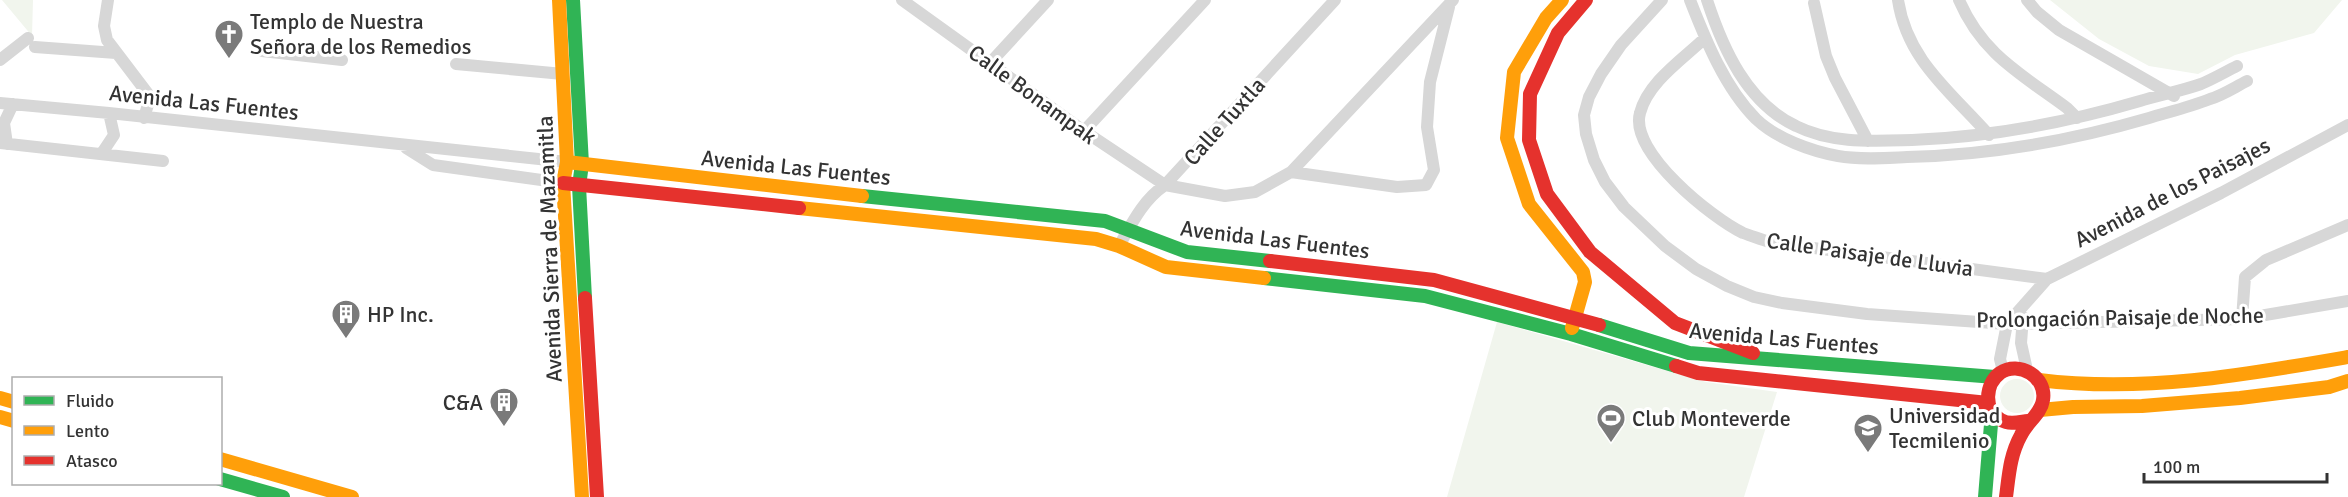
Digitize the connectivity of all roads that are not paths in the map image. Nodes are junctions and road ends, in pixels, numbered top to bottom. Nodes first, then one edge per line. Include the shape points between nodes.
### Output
1 (108, 0) edge
2 (558, 0) edge
3 (573, 0) edge
4 (902, 0) edge
5 (1048, 0) edge
6 (1205, 0) edge
7 (1335, 0) edge
8 (1562, 0) edge
9 (1586, 0) edge
10 (1662, 0) edge
11 (1690, 0) edge
12 (1707, 0) edge
13 (1898, 0) edge
14 (1959, 0) edge
15 (2027, 0) edge
16 (1452, 2) edge
17 (1814, 3) dead end
18 (1705, 38) junction
19 (262, 51) dead end
20 (116, 53) junction
21 (0, 60) edge
22 (342, 60) dead end
23 (990, 63) junction
24 (456, 64) dead end
25 (2237, 66) dead end
26 (1729, 69) junction
27 (563, 74) junction
28 (2247, 81) dead end
29 (2170, 92) junction
30 (6, 104) edge
31 (2186, 107) junction
32 (109, 113) junction
33 (144, 118) junction
34 (2078, 118) junction
35 (2348, 125) edge
36 (1084, 131) junction
37 (1989, 135) junction
38 (1868, 141) junction
39 (4, 143) edge
40 (403, 146) junction
41 (102, 153) junction
42 (163, 161) dead end
43 (567, 162) junction
44 (582, 164) junction
45 (1291, 172) junction
46 (563, 183) junction
47 (1166, 185) junction
48 (579, 186) junction
49 (2348, 225) edge
50 (1129, 229) junction
51 (1119, 246) junction
52 (2047, 279) junction
53 (2348, 301) edge
54 (2024, 307) junction
55 (1575, 318) junction
56 (2242, 319) junction
57 (2007, 324) junction
58 (2022, 324) junction
59 (1571, 334) junction
60 (2348, 357) edge
61 (1773, 361) junction
62 (2027, 370) junction
63 (1999, 374) junction
64 (2039, 380) junction
65 (2348, 381) edge
66 (1990, 408) junction
67 (2040, 410) junction
68 (2028, 421) junction
69 (222, 460) edge
70 (222, 480) edge
71 (283, 497) edge
72 (352, 497) edge
73 (582, 497) edge
74 (597, 497) edge
75 (1985, 497) edge
76 (2006, 497) edge

1 - 20 street via 105,33
2 - 27 street, Avenida Sierra de Mazamitla
3 - 44 street, Avenida Sierra de Mazamitla
4 - 23 street, Calle Bonampak
5 - 23 street
6 - 36 street
7 - 47 street, Calle Tuxtla
8 - 55 street via 1546,18 1514,72 1507,138 1529,204 1583,272 1585,282
9 - 61 street via 1558,33 1530,94 1529,140 1547,194 1590,252 1675,323
10 - 57 street, Prolongación Paisaje de Noche via 1621,45 1601,74 1584,115 1594,160 1605,182 1624,207 1665,246 1696,269 1754,297 1867,314
11 - 18 street
12 - 26 street
13 - 37 street via 1900,16 1925,67
14 - 34 street via 1966,17 1992,52
15 - 29 street via 2059,30
16 - 45 street
16 - 45 street via 1430,82 1427,127 1434,170 1426,185 1397,187
17 - 38 street via 1826,56
18 - 26 street
18 - 52 street, Calle Paisaje de Lluvia via 1656,84 1639,115 1641,133 1654,157 1671,178 1716,216 1769,242
19 - 22 street
20 - 21 street via 31,42
20 - 33 street via 148,93
23 - 36 street, Calle Bonampak
24 - 27 street
25 - 29 street via 2202,84
26 - 31 street via 1757,119 1814,151 1841,157 1921,157 1995,151 2097,132
26 - 38 street via 1794,126 1835,139
27 - 43 street, Avenida Sierra de Mazamitla
28 - 31 street
29 - 31 street
29 - 34 street
30 - 32 street, Avenida Las Fuentes
30 - 39 street
32 - 33 street, Avenida Las Fuentes
32 - 41 street via 114,135
33 - 40 street, Avenida Las Fuentes
34 - 37 street
35 - 52 street, Avenida de los Paisajes
36 - 47 street, Calle Bonampak
37 - 38 street
39 - 41 street
40 - 43 street, Avenida Las Fuentes
40 - 46 street, Avenida Las Fuentes via 433,165
41 - 42 street
43 - 44 street, Avenida Las Fuentes
43 - 46 street, Avenida Sierra de Mazamitla
44 - 48 street, Avenida Sierra de Mazamitla
44 - 50 street, Avenida Las Fuentes via 1105,221
45 - 47 street via 1255,192 1240,195
46 - 48 street, Avenida Las Fuentes
46 - 73 street, Avenida Sierra de Mazamitla
47 - 50 street, Calle Tuxtla via 1143,205
48 - 51 street, Avenida Las Fuentes via 1096,239
48 - 74 street, Avenida Sierra de Mazamitla
49 - 56 street via 2266,260 2245,277
50 - 51 street, Calle Tuxtla
50 - 55 street, Avenida Las Fuentes via 1163,246 1186,252 1434,280
51 - 59 street, Avenida Las Fuentes via 1166,267 1425,296
52 - 54 street, Avenida de los Paisajes
53 - 56 street, Prolongación Paisaje de Noche
54 - 57 street, Avenida de los Paisajes
54 - 58 street
55 - 59 street
55 - 61 street, Avenida Las Fuentes via 1689,353
56 - 58 street, Prolongación Paisaje de Noche
57 - 58 street, Prolongación Paisaje de Noche
57 - 63 street
58 - 62 street via 2021,343
59 - 66 street, Avenida Las Fuentes via 1698,373
60 - 64 street via 2232,377 2139,384 2068,385
61 - 63 street, Avenida Las Fuentes
62 - 63 street via 2011,368
62 - 64 street
63 - 66 street via 1988,388
64 - 67 street via 2044,400
65 - 67 street via 2330,387 2240,398
66 - 68 street via 2005,422
66 - 75 street
67 - 68 street
68 - 76 street via 2011,457
69 - 72 street
70 - 71 street

